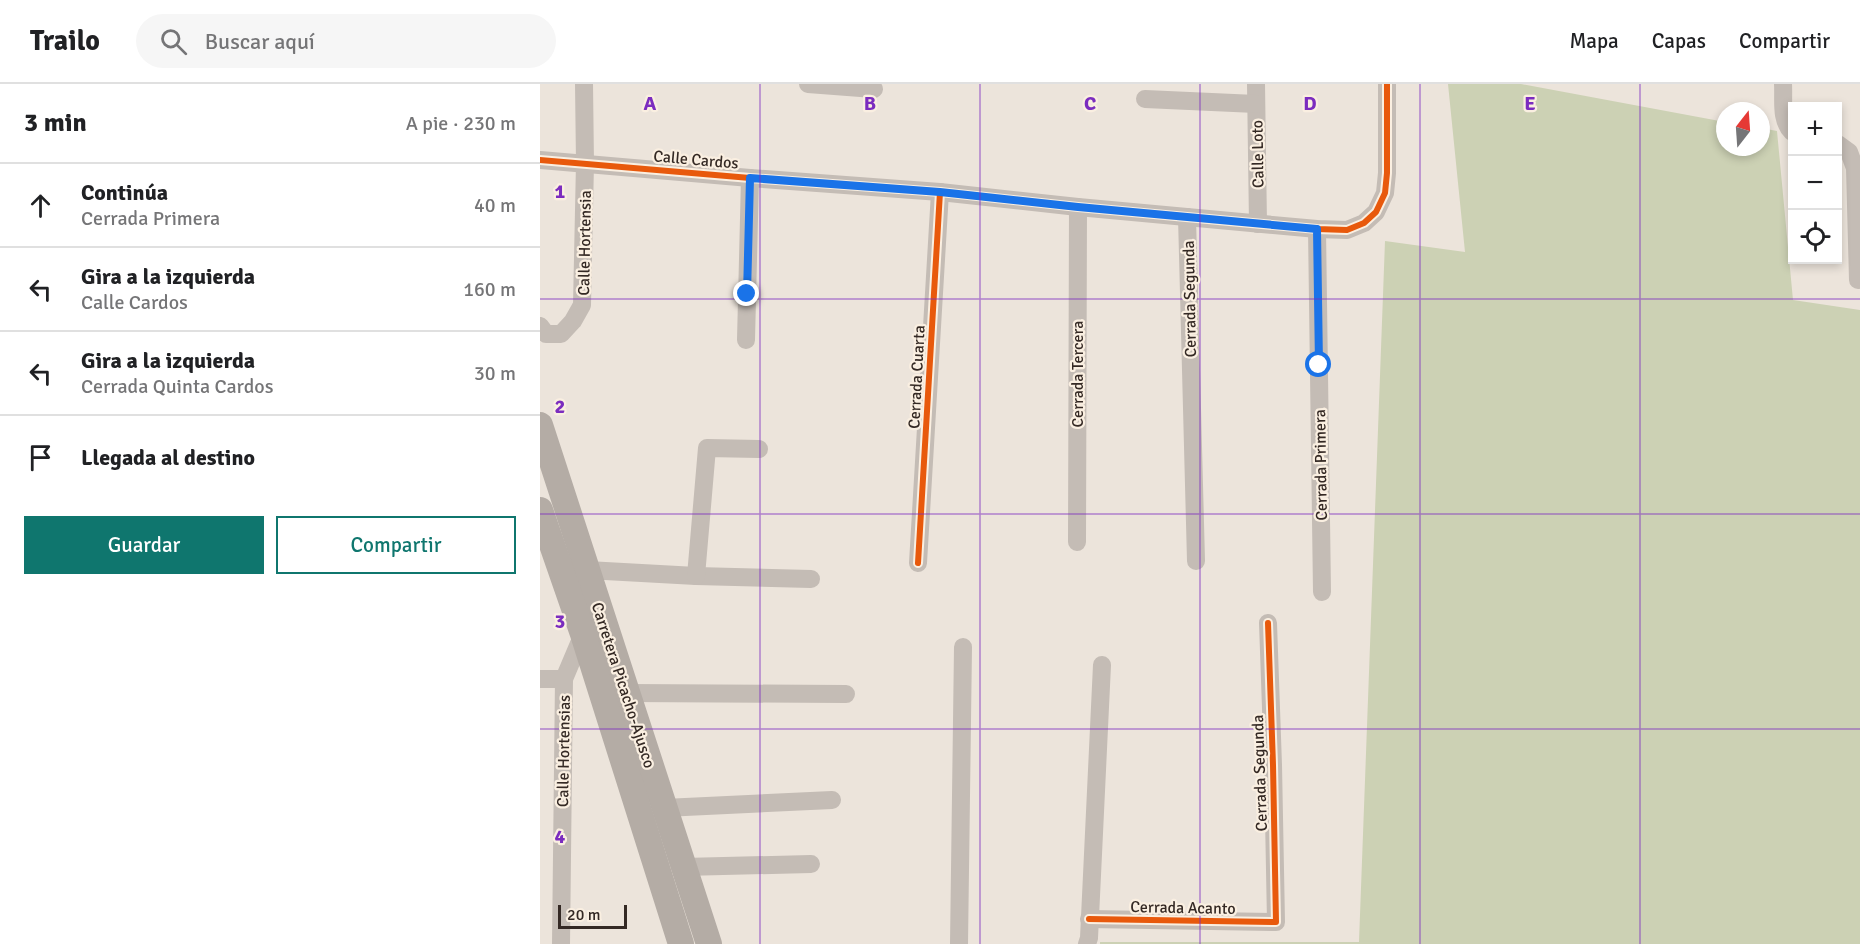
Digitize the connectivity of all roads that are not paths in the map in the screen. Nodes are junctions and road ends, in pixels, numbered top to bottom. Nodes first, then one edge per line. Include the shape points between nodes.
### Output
1 (584, 84) edge
2 (808, 84) edge
3 (1256, 84) edge
4 (1387, 84) edge
5 (1784, 84) edge
6 (874, 89) dead end
7 (1145, 99) dead end
8 (1256, 104) junction
9 (1788, 128) edge
10 (1842, 147) edge
11 (540, 160) edge
12 (585, 163) junction
13 (750, 178) junction
14 (940, 192) junction
15 (1078, 207) junction
16 (1858, 213) edge
17 (1187, 217) junction
18 (1258, 224) junction
19 (1317, 229) junction
20 (1858, 280) dead end
21 (540, 326) edge
22 (746, 340) dead end
23 (540, 425) edge
24 (759, 449) dead end
25 (540, 510) edge
26 (1077, 542) dead end
27 (1196, 561) dead end
28 (918, 563) dead end
29 (587, 570) junction
30 (696, 576) junction
31 (811, 579) dead end
32 (1322, 592) dead end
33 (1268, 623) dead end
34 (583, 634) junction
35 (963, 647) dead end
36 (1102, 665) dead end
37 (540, 679) edge
38 (564, 679) junction
39 (627, 693) junction
40 (846, 694) dead end
41 (832, 800) dead end
42 (664, 808) junction
43 (811, 864) dead end
44 (683, 867) junction
45 (1089, 919) junction
46 (1276, 922) joint
47 (561, 944) edge
48 (681, 944) edge
49 (709, 944) edge
50 (958, 944) edge
51 (1087, 944) edge

1 - 12 street, Calle Hortensia
2 - 6 street
3 - 8 street, Calle Loto
4 - 19 street, Calle Cardos via 1387,173 1385,193 1376,212 1365,223 1347,230
5 - 9 street
7 - 8 street
8 - 18 street, Calle Loto
10 - 16 street via 1849,152 1855,168
11 - 12 street, Calle Cardos
12 - 13 street, Calle Cardos
12 - 21 street, Calle Hortensia via 582,305 561,334 546,334
13 - 14 street, Calle Cardos
13 - 22 street
14 - 15 street, Calle Cardos
14 - 28 street, Cerrada Cuarta
15 - 17 street, Calle Cardos
15 - 26 street, Cerrada Tercera
16 - 20 street
17 - 18 street, Calle Cardos
17 - 27 street, Cerrada Segunda
18 - 19 street, Calle Cardos
19 - 32 street, Cerrada Primera
23 - 29 main road, Carretera Picacho-Ajusco
24 - 30 street via 707,448
25 - 34 main road, Carretera Picacho-Ajusco
29 - 30 street
29 - 39 main road, Carretera Picacho-Ajusco
30 - 31 street
33 - 46 street, Cerrada Segunda
34 - 38 street, Calle Hortensias
34 - 48 main road, Carretera Picacho-Ajusco
35 - 50 street
36 - 45 street
37 - 38 street
38 - 47 street, Calle Hortensias
39 - 40 street
39 - 42 main road, Carretera Picacho-Ajusco
41 - 42 street
42 - 44 main road, Carretera Picacho-Ajusco
43 - 44 street
44 - 49 main road, Carretera Picacho-Ajusco
45 - 46 street, Cerrada Acanto
45 - 51 street

